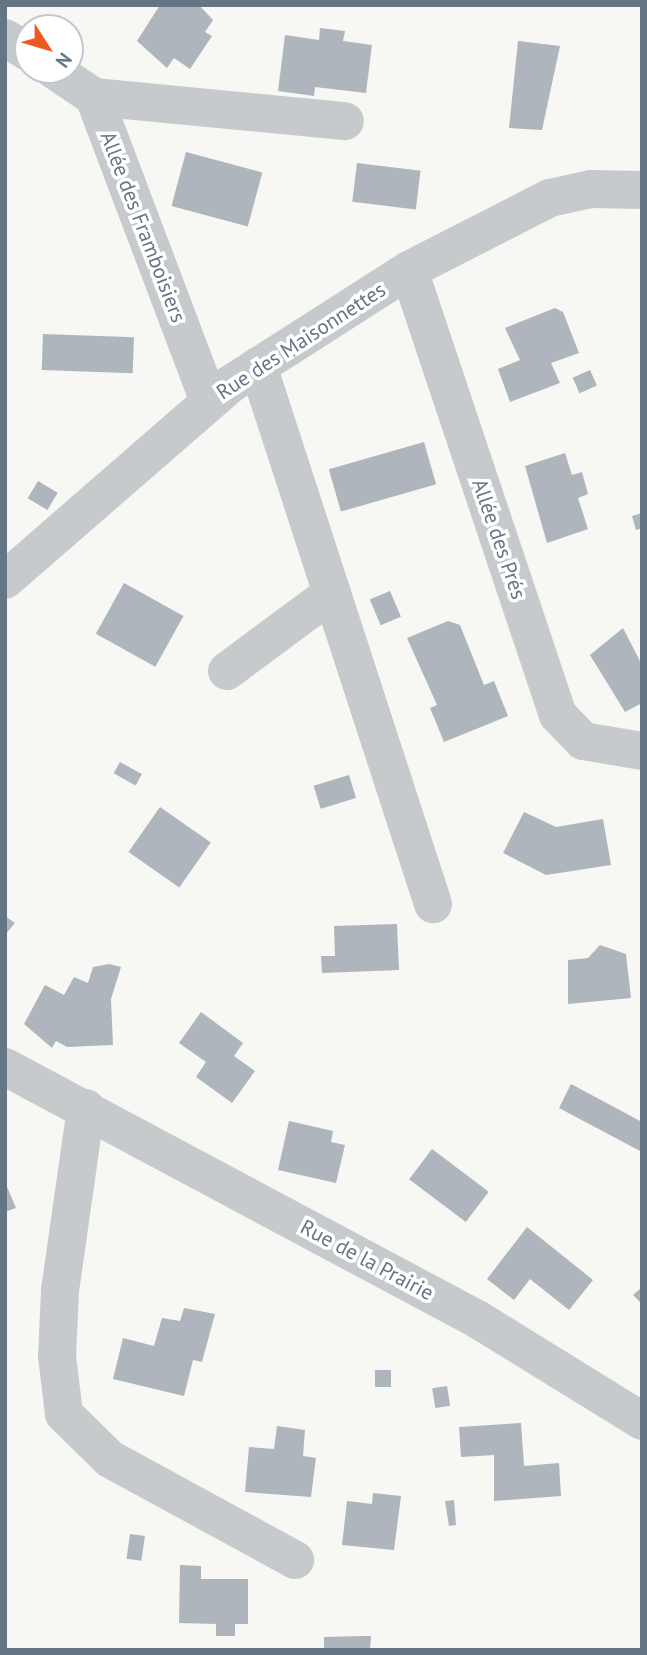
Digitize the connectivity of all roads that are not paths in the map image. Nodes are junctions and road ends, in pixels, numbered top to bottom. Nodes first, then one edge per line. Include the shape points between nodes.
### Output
1 (75, 84) edge
2 (94, 97) junction
3 (345, 121) dead end
4 (642, 190) edge
5 (410, 271) junction
6 (258, 366) junction
7 (209, 401) junction
8 (5, 580) edge
9 (332, 593) junction
10 (227, 671) dead end
11 (642, 751) edge
12 (433, 904) dead end
13 (5, 1067) edge
14 (86, 1108) junction
15 (642, 1421) edge
16 (295, 1560) dead end

1 - 2 street
2 - 3 street
2 - 7 street, Allée des Framboisiers
4 - 5 street, Rue des Maisonnettes via 591,189 550,198
5 - 6 street, Rue des Maisonnettes
5 - 11 street, Allée des Prés via 558,715 583,741
6 - 7 street, Rue des Maisonnettes
6 - 9 street
7 - 8 street, Rue des Maisonnettes
9 - 10 street
9 - 12 street
13 - 14 street, Rue de la Prairie
14 - 15 street, Rue de la Prairie via 477,1319
14 - 16 street via 60,1291 57,1356 64,1414 110,1459

